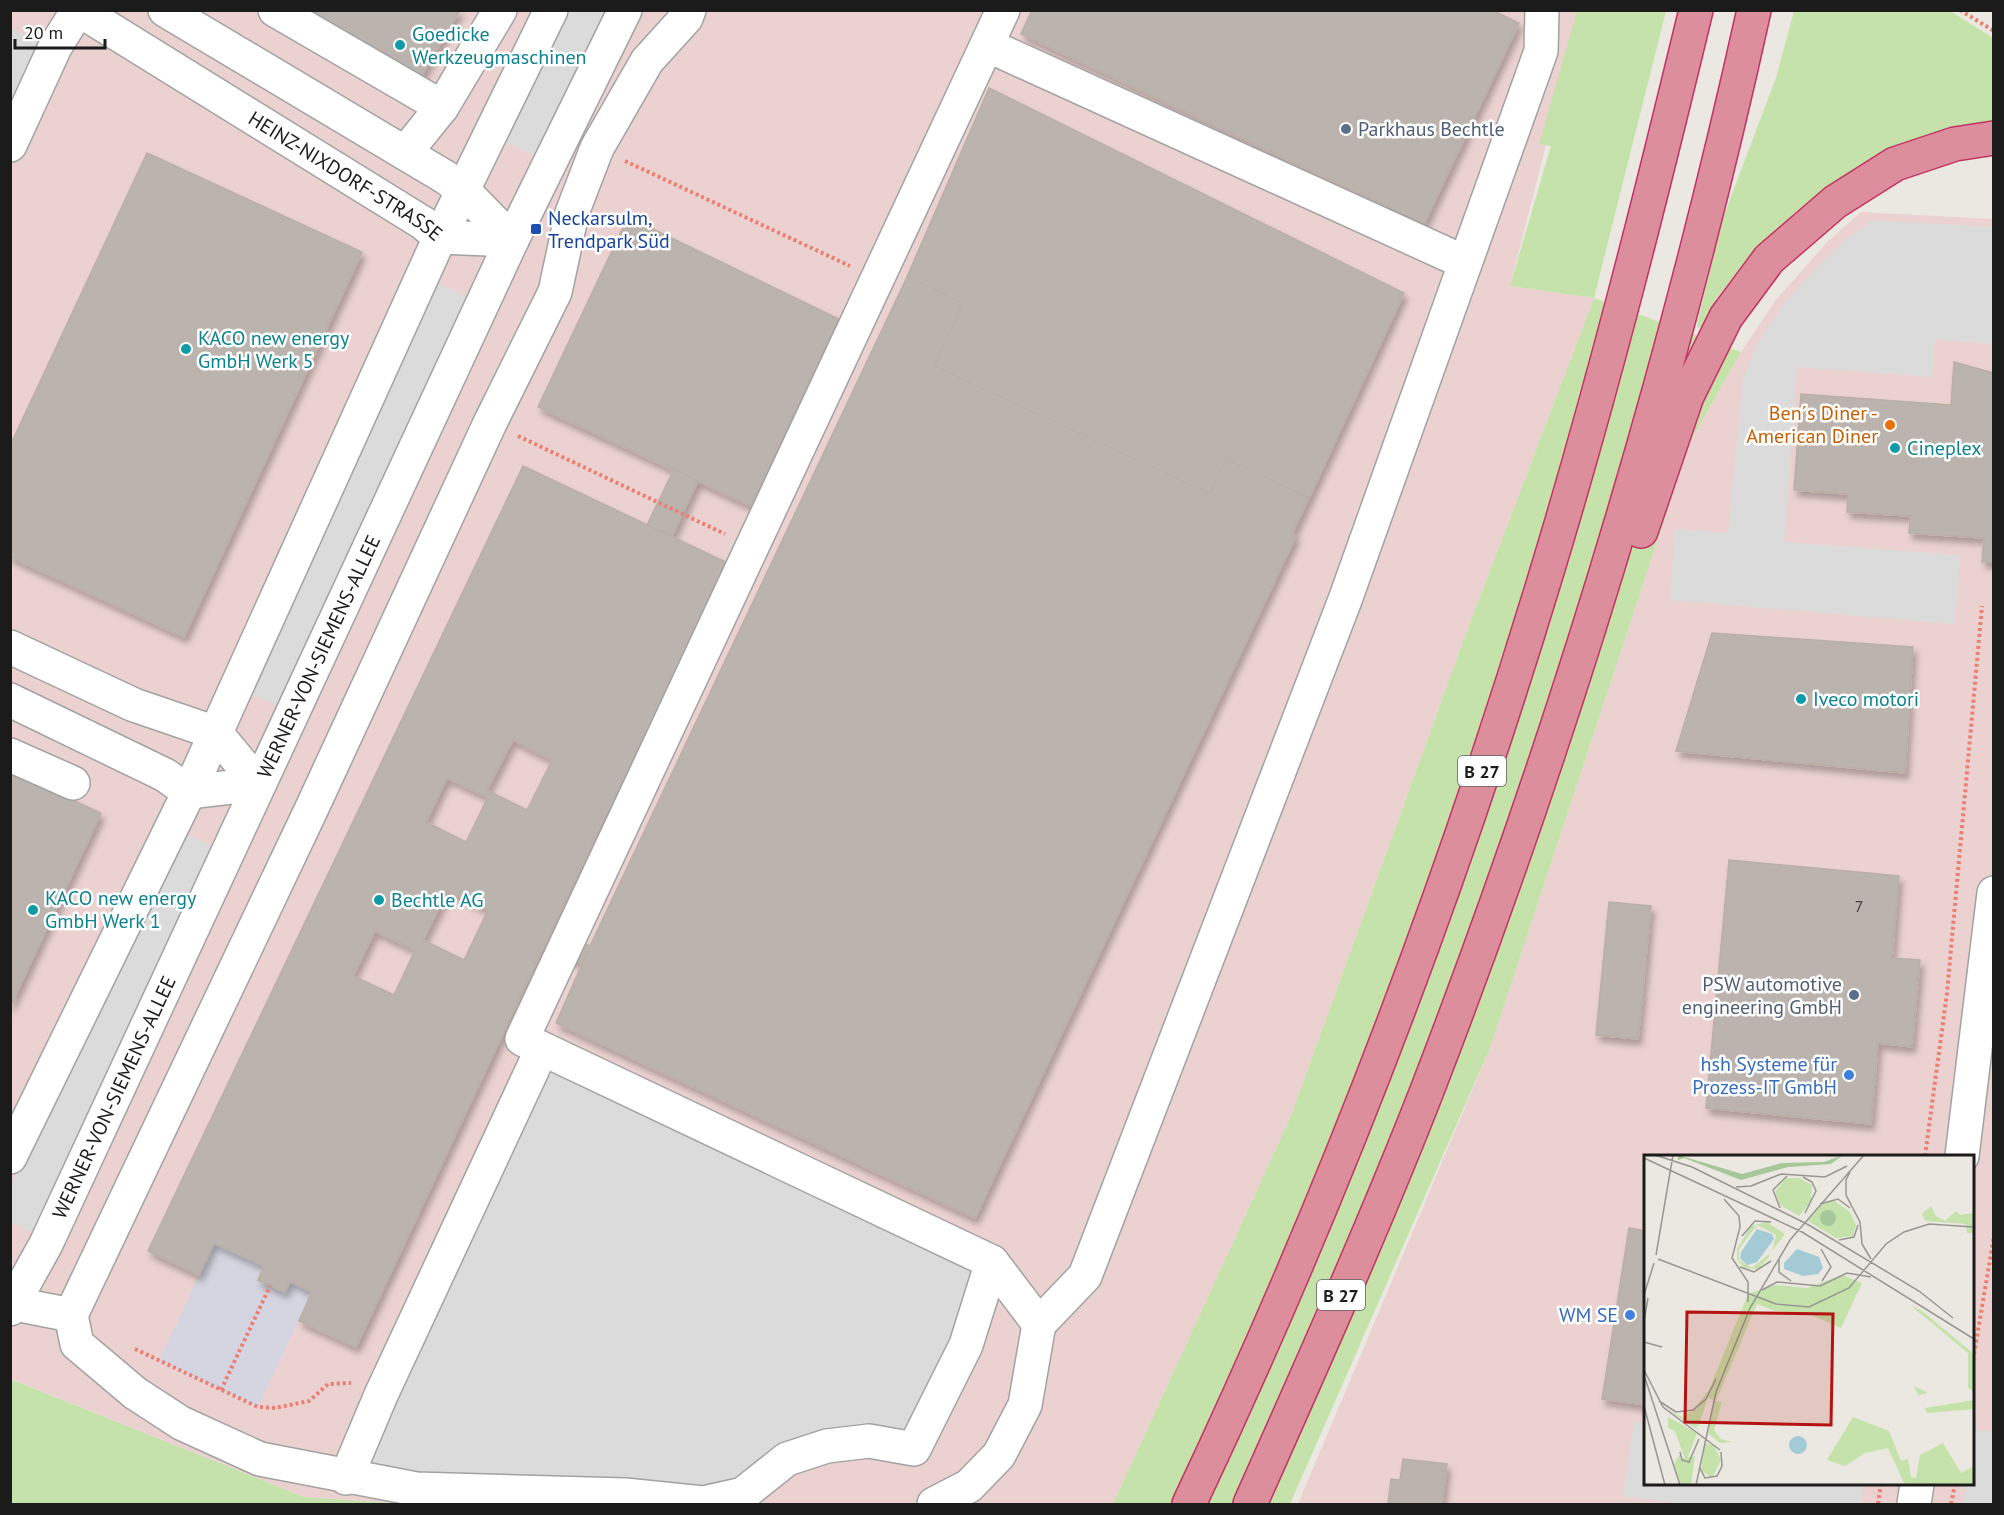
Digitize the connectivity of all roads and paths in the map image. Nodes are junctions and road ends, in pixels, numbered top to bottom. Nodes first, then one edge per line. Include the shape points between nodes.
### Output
1 (79, 10) edge
2 (151, 10) edge
3 (165, 10) edge
4 (275, 10) edge
5 (500, 10) edge
6 (550, 10) edge
7 (625, 10) edge
8 (689, 10) edge
9 (1003, 10) edge
10 (1542, 10) edge
11 (1696, 10) edge
12 (1754, 10) edge
13 (1960, 10) edge
14 (1994, 31) edge
15 (132, 44) junction
16 (987, 45) junction
17 (441, 107) junction
18 (1994, 138) edge
19 (10, 145) edge
20 (597, 148) junction
21 (405, 153) junction
22 (463, 190) junction
23 (440, 237) junction
24 (512, 240) junction
25 (1464, 262) junction
26 (877, 279) junction
27 (490, 423) junction
28 (751, 546) junction
29 (1598, 597) junction
30 (1982, 606) dead end
31 (10, 647) edge
32 (10, 700) edge
33 (216, 733) junction
34 (10, 755) edge
35 (73, 783) dead end
36 (258, 784) junction
37 (189, 792) junction
38 (1994, 892) edge
39 (1990, 956) edge
40 (542, 1048) junction
41 (1925, 1155) edge
42 (1962, 1155) edge
43 (10, 1157) edge
44 (1994, 1236) edge
45 (992, 1262) junction
46 (270, 1286) dead end
47 (11, 1304) edge
48 (71, 1315) junction
49 (1039, 1324) junction
50 (129, 1346) dead end
51 (1974, 1354) edge
52 (221, 1390) junction
53 (381, 1395) junction
54 (346, 1478) junction
55 (1881, 1485) edge
56 (1917, 1485) edge
57 (1955, 1485) edge
58 (934, 1504) edge
59 (1189, 1504) edge
60 (1250, 1504) edge
61 (1878, 1504) edge
62 (1914, 1504) edge
63 (1952, 1504) edge

1 - 15 street, HEINZ-NIXDORF-STRASSE
1 - 19 street via 55,47
2 - 15 street
3 - 21 street
4 - 17 street
5 - 17 street
6 - 22 street
7 - 24 street, WERNER-VON-SIEMENS-ALLEE
8 - 20 street via 647,61
9 - 16 street
10 - 25 street via 1541,51
11 - 59 highway, B 27 via 1638,250 1593,414 1497,728 1395,1022 1284,1291
12 - 29 highway, B 27 via 1676,321
13 - 14 path
15 - 23 street, HEINZ-NIXDORF-STRASSE
16 - 25 street
16 - 26 street
17 - 21 street
18 - 29 highway via 1955,144 1895,164 1835,202 1769,259 1726,317 1687,396 1634,551
20 - 26 path
20 - 27 street via 572,213 555,292
21 - 22 street
22 - 23 street
22 - 24 street
23 - 24 street, HEINZ-NIXDORF-STRASSE
23 - 33 street
24 - 36 street, WERNER-VON-SIEMENS-ALLEE
25 - 49 street via 1345,600 1085,1276
26 - 28 street
27 - 28 path
27 - 48 street
28 - 40 street via 522,1039
29 - 60 highway, B 27 via 1537,786 1428,1088
30 - 41 path via 1947,993
31 - 33 street via 134,705
32 - 37 street via 165,775
33 - 36 street
33 - 37 street
34 - 35 street
36 - 37 street
36 - 47 street, WERNER-VON-SIEMENS-ALLEE via 46,1244
37 - 43 street
38 - 39 street
39 - 42 street
40 - 45 street
40 - 53 street
44 - 51 path
45 - 49 street
45 - 54 street via 966,1345 914,1449 869,1441 827,1446 787,1459 743,1494 703,1503 625,1495 416,1489
46 - 52 path
47 - 48 street
48 - 54 street via 77,1344 135,1393 181,1423 260,1460
49 - 58 street via 1024,1405 999,1455 969,1486
50 - 52 path
52 - 53 path via 258,1407 275,1408 309,1401 328,1384 352,1383
53 - 54 street
55 - 61 path
56 - 62 street
57 - 63 path

